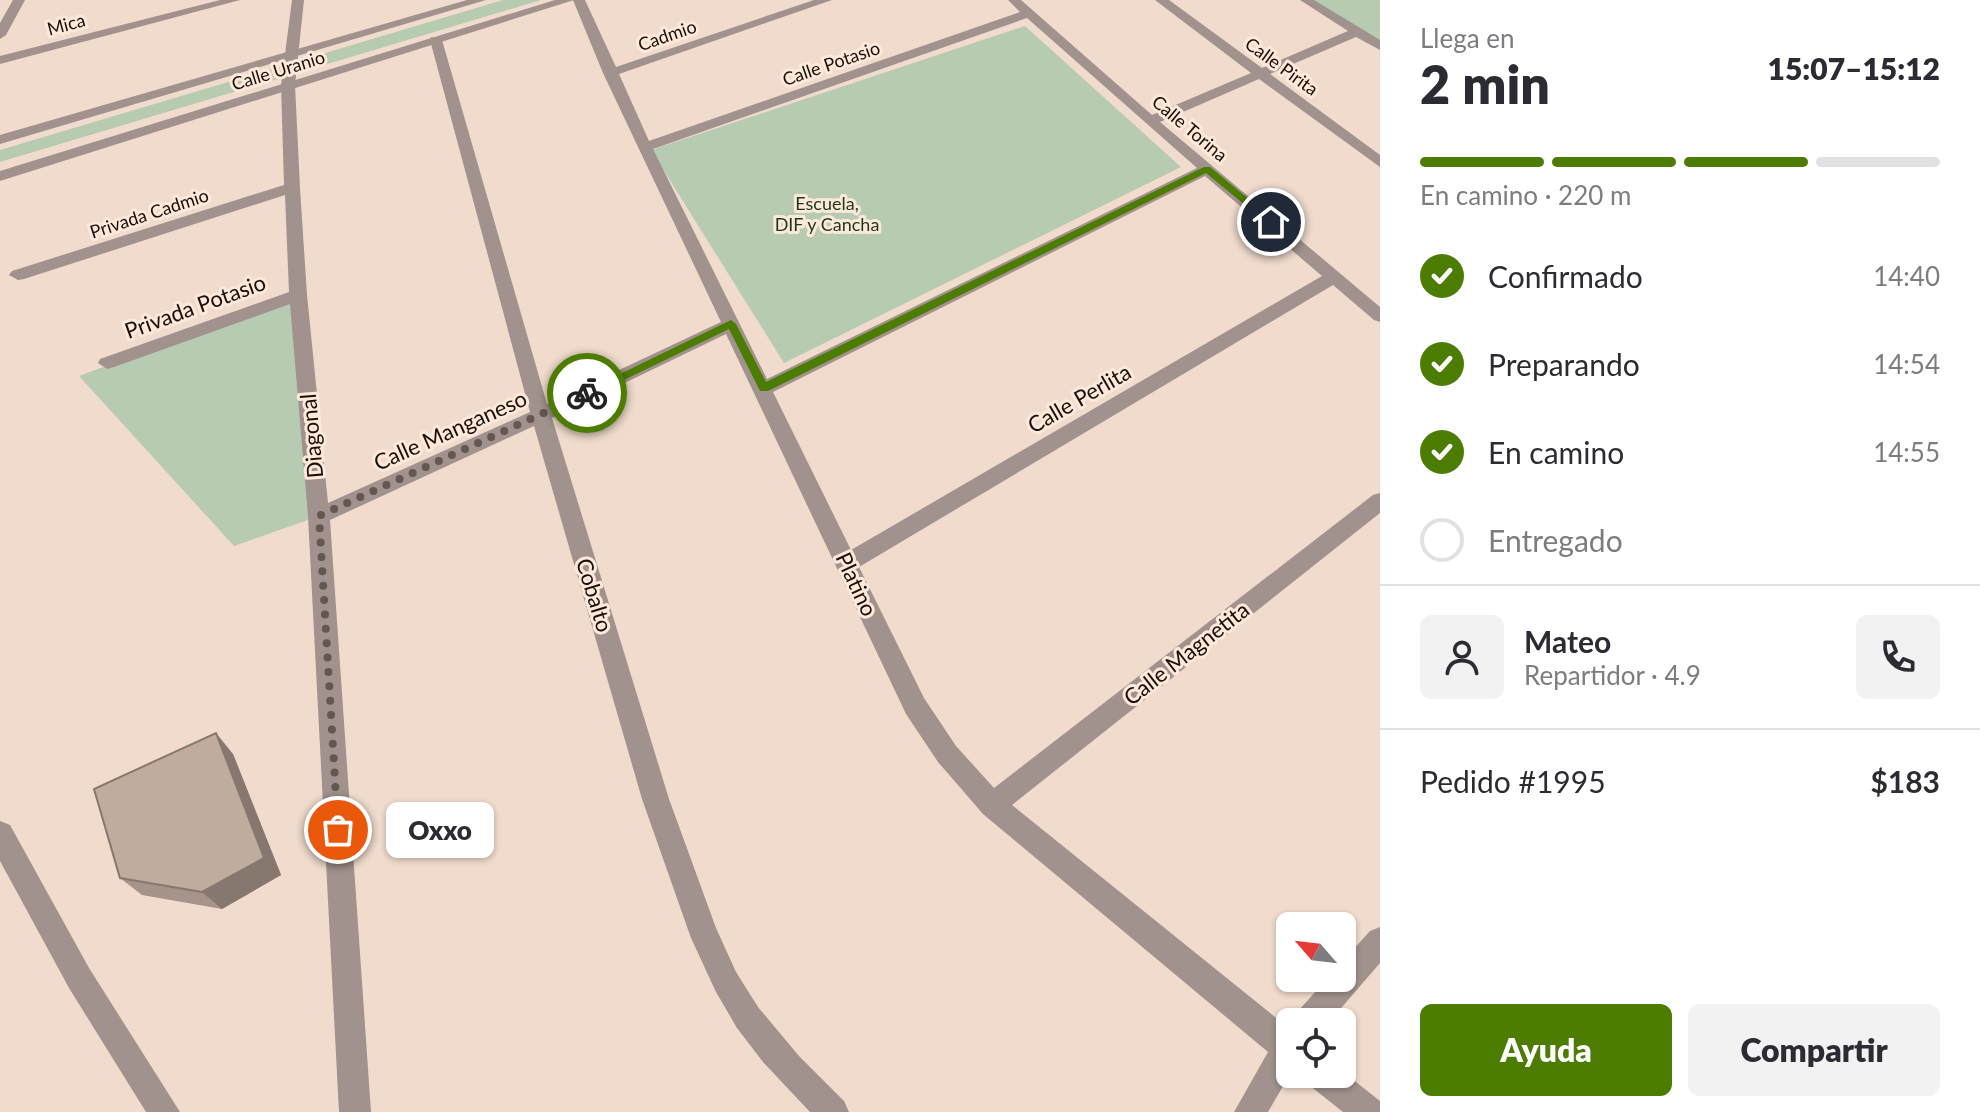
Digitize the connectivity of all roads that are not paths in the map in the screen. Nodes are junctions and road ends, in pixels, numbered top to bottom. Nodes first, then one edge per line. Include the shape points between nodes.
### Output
1 (19, 0) edge
2 (234, 0) edge
3 (298, 0) edge
4 (480, 0) edge
5 (568, 0) edge
6 (579, 0) edge
7 (826, 0) edge
8 (1014, 0) edge
9 (1161, 0) edge
10 (1306, 0) edge
11 (1028, 13) junction
12 (1357, 32) junction
13 (0, 35) edge
14 (436, 40) junction
15 (1380, 46) edge
16 (291, 53) junction
17 (0, 60) edge
18 (610, 73) junction
19 (1262, 73) junction
20 (288, 85) junction
21 (1150, 121) junction
22 (0, 140) edge
23 (645, 147) junction
24 (1380, 162) edge
25 (1207, 169) junction
26 (0, 176) edge
27 (292, 188) junction
28 (18, 275) dead end
29 (1335, 276) junction
30 (298, 295) junction
31 (1380, 316) edge
32 (731, 324) junction
33 (107, 363) dead end
34 (764, 388) junction
35 (541, 415) junction
36 (1380, 501) edge
37 (319, 516) junction
38 (847, 563) junction
39 (992, 805) junction
40 (0, 834) edge
41 (1380, 941) edge
42 (1321, 1008) edge
43 (1276, 1037) edge
44 (1276, 1069) edge
45 (1338, 1088) edge
46 (164, 1112) edge
47 (355, 1112) edge
48 (833, 1112) edge
49 (1250, 1112) edge
50 (1369, 1112) edge

1 - 13 street
2 - 17 street, Mica via 150,16
3 - 16 street, Diagonal
4 - 16 street, Calle Uranio
5 - 14 street, Calle Uranio
6 - 18 street, Platino
7 - 18 street, Cadmio
8 - 11 street, Calle Torina
9 - 19 street, Calle Pirita
10 - 12 street
11 - 21 street, Calle Torina
11 - 23 street, Calle Potasio
12 - 15 street
12 - 19 street
14 - 20 street, Calle Uranio
14 - 35 street, Cobalto
16 - 20 street, Diagonal
16 - 22 street, Calle Uranio
18 - 23 street, Platino
19 - 21 street
19 - 24 street, Calle Pirita
20 - 26 street, Calle Uranio
20 - 27 street, Diagonal
21 - 25 street, Calle Torina
23 - 32 street, Platino
25 - 29 street, Calle Torina
25 - 34 street
27 - 28 street, Privada Cadmio
27 - 30 street, Diagonal
29 - 31 street, Calle Torina
29 - 38 street, Calle Perlita
30 - 33 street, Privada Potasio
30 - 37 street, Diagonal
32 - 34 street, Platino
32 - 35 street, Calle Manganeso
34 - 38 street, Platino
35 - 37 street, Calle Manganeso
35 - 48 street, Cobalto via 661,815 694,906 727,984 781,1062
36 - 39 street, Calle Magnetita
37 - 47 street, Diagonal
38 - 39 street, Platino via 915,706 947,754
39 - 43 street, Platino
40 - 46 street via 79,978
41 - 42 street
44 - 49 street
45 - 50 street

